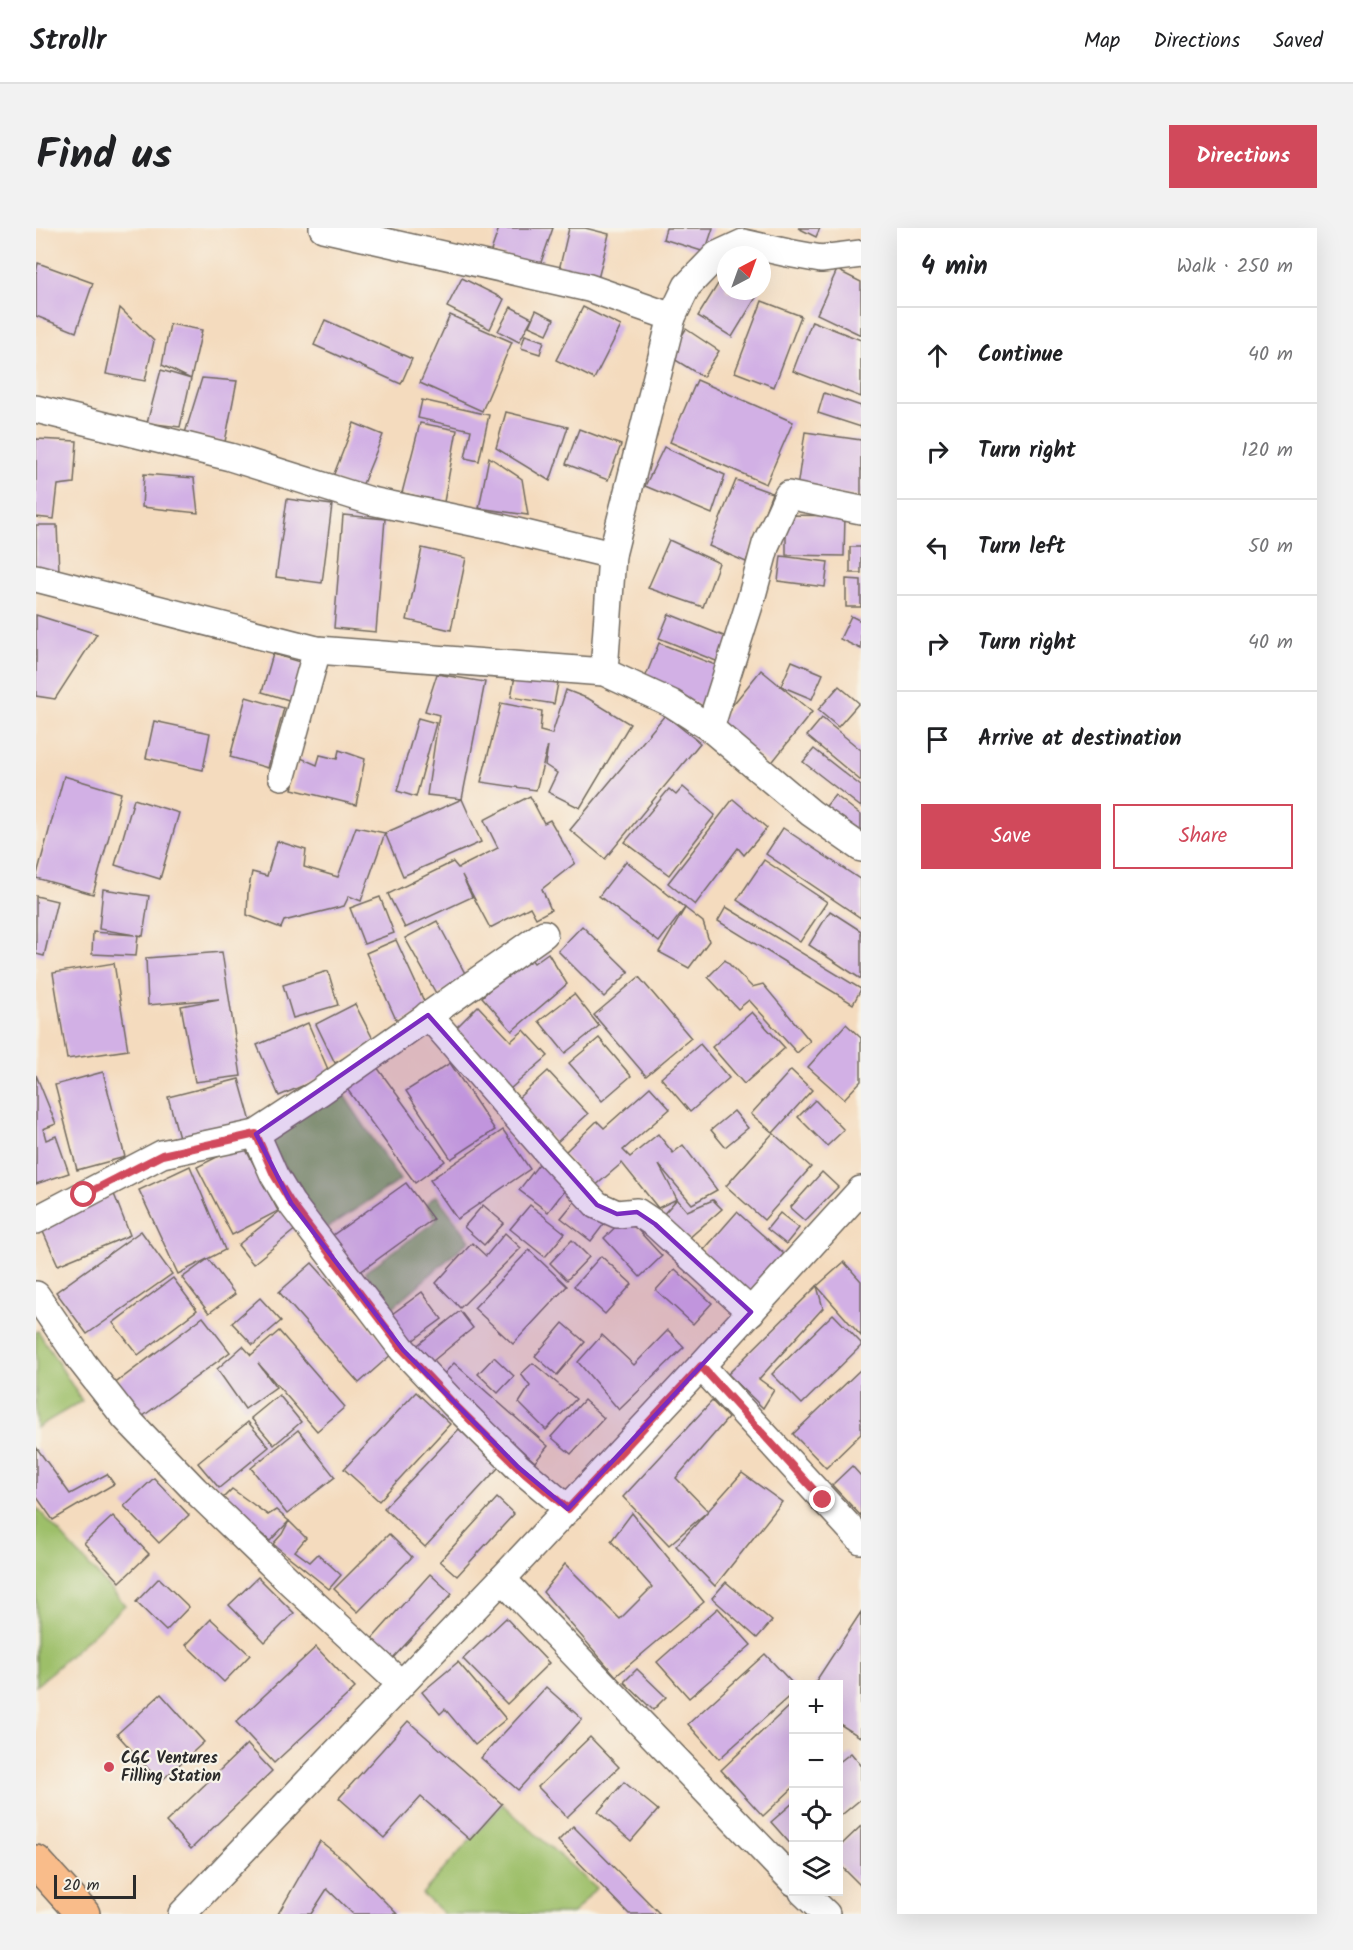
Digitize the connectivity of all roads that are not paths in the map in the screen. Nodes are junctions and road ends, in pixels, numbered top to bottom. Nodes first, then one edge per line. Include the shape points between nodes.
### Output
1 (323, 228) edge
2 (861, 254) edge
3 (672, 317) junction
4 (36, 409) edge
5 (861, 510) edge
6 (612, 555) junction
7 (36, 578) edge
8 (317, 650) junction
9 (604, 672) junction
10 (710, 728) junction
11 (282, 776) dead end
12 (861, 848) edge
13 (544, 934) dead end
14 (428, 1015) junction
15 (256, 1134) junction
16 (861, 1190) edge
17 (36, 1220) edge
18 (36, 1295) edge
19 (751, 1312) junction
20 (701, 1366) junction
21 (568, 1509) junction
22 (861, 1540) edge
23 (502, 1579) junction
24 (401, 1684) junction
25 (36, 1862) edge
26 (789, 1877) edge
27 (807, 1896) edge
28 (82, 1914) edge
29 (182, 1914) edge
30 (826, 1914) edge

1 - 3 street via 589,288
2 - 3 street via 821,259 743,243 717,255 687,286
3 - 6 street
4 - 6 street via 230,457 371,501
5 - 10 street via 788,495 766,544
6 - 9 street
7 - 8 street
8 - 9 street
8 - 11 street
9 - 10 street via 671,702
10 - 12 street via 811,813
13 - 14 street
14 - 15 street
14 - 19 street via 597,1205 617,1214 636,1212 655,1224
15 - 17 street via 162,1155
15 - 21 street via 291,1203 403,1350 518,1467
16 - 19 street
18 - 24 street via 125,1417 195,1490
19 - 20 street
20 - 21 street
20 - 22 street
21 - 23 street
23 - 24 street
23 - 26 street
24 - 29 street
25 - 28 main road
27 - 30 street

